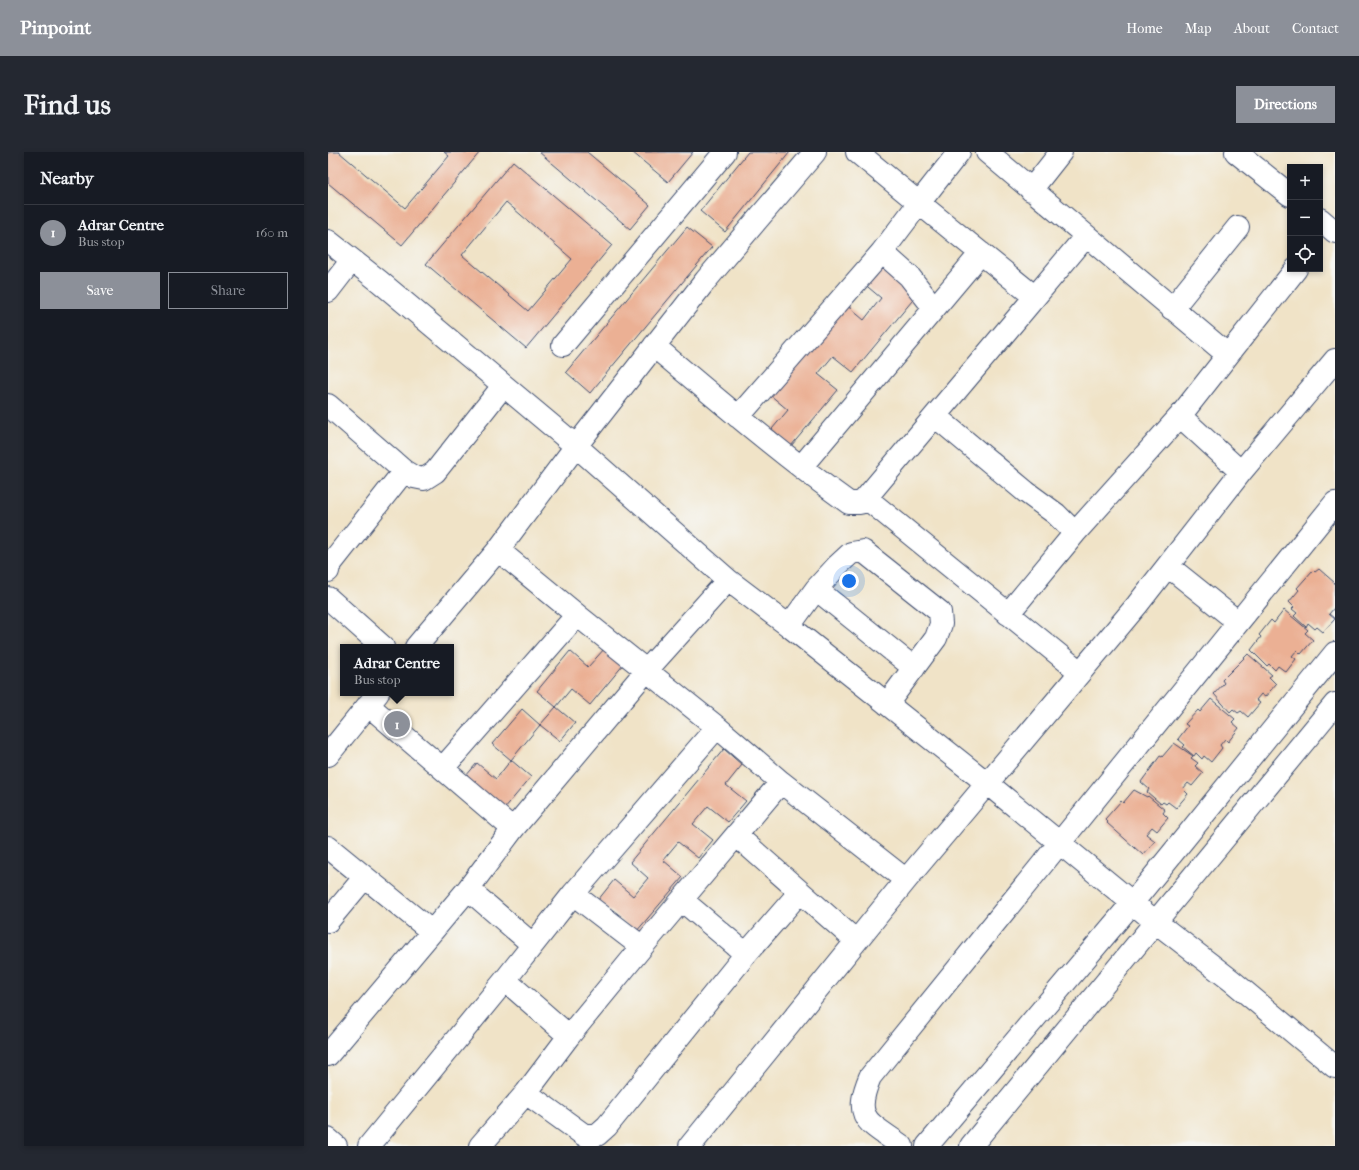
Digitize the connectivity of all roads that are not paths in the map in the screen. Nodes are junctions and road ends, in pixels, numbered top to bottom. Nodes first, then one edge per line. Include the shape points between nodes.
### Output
1 (725, 152) edge
2 (815, 152) edge
3 (857, 152) edge
4 (959, 152) edge
5 (987, 152) edge
6 (1061, 152) edge
7 (1236, 152) edge
8 (1031, 190) junction
9 (1287, 193) edge
10 (920, 203) junction
11 (1238, 227) dead end
12 (1086, 236) junction
13 (328, 242) edge
14 (882, 252) junction
15 (981, 253) junction
16 (352, 260) junction
17 (1294, 272) edge
18 (328, 291) edge
19 (1035, 297) junction
20 (934, 308) junction
21 (1172, 308) junction
22 (563, 345) dead end
23 (654, 346) junction
24 (1228, 356) junction
25 (1335, 360) edge
26 (503, 386) junction
27 (328, 405) edge
28 (935, 416) junction
29 (1180, 416) junction
30 (738, 417) junction
31 (576, 446) junction
32 (801, 466) junction
33 (404, 470) junction
34 (1241, 472) junction
35 (866, 498) junction
36 (1335, 503) edge
37 (1075, 533) junction
38 (498, 550) junction
39 (1168, 566) junction
40 (328, 571) edge
41 (728, 580) junction
42 (816, 589) junction
43 (328, 598) edge
44 (1008, 614) junction
45 (577, 615) junction
46 (1238, 622) junction
47 (789, 626) junction
48 (380, 644) edge
49 (419, 644) edge
50 (1335, 654) edge
51 (914, 668) junction
52 (646, 671) junction
53 (1080, 672) junction
54 (373, 699) edge
55 (887, 704) junction
56 (1335, 704) edge
57 (717, 727) junction
58 (328, 755) edge
59 (443, 768) junction
60 (781, 782) junction
61 (988, 784) junction
62 (513, 829) junction
63 (737, 836) junction
64 (1060, 842) junction
65 (328, 848) edge
66 (364, 878) junction
67 (906, 880) junction
68 (468, 889) junction
69 (799, 893) junction
70 (573, 894) junction
71 (683, 901) junction
72 (1133, 902) junction
73 (328, 921) edge
74 (1157, 922) junction
75 (430, 931) junction
76 (856, 941) junction
77 (532, 944) junction
78 (642, 947) junction
79 (746, 954) junction
80 (505, 980) junction
81 (569, 1036) junction
82 (328, 1055) edge
83 (1335, 1066) edge
84 (526, 1093) junction
85 (328, 1139) edge
86 (336, 1146) edge
87 (369, 1146) edge
88 (480, 1146) edge
89 (690, 1146) edge
90 (902, 1146) edge
91 (927, 1146) edge
92 (971, 1146) edge

1 - 22 street
2 - 23 street via 706,280
3 - 10 street
4 - 10 street
5 - 8 street
6 - 8 street
7 - 9 street
8 - 12 street
10 - 14 street
10 - 15 street
11 - 21 street
12 - 19 street
12 - 21 street
13 - 16 street
14 - 20 street via 909,276
14 - 30 street
15 - 19 street
15 - 20 street
16 - 18 street
16 - 26 street
17 - 24 street
19 - 28 street
20 - 32 street
21 - 24 street
23 - 30 street
23 - 31 street
24 - 29 street
25 - 34 street
26 - 31 street
26 - 33 street via 435,472 419,479
27 - 33 street
28 - 35 street
28 - 37 street via 1056,514
29 - 34 street
29 - 37 street
30 - 32 street
31 - 38 street
31 - 41 street
32 - 35 street via 849,503 860,503
33 - 40 street via 329,566
34 - 39 street
35 - 44 street
36 - 46 street
37 - 44 street
38 - 45 street
38 - 49 street
39 - 46 street
39 - 53 street
41 - 47 street
41 - 52 street
42 - 47 street
42 - 51 street
42 - 51 street via 851,553 863,551 940,612 941,624 936,638
43 - 48 street
44 - 53 street
45 - 52 street
45 - 59 street
46 - 64 street
47 - 55 street
50 - 72 street
51 - 55 street
52 - 57 street
52 - 62 street
53 - 61 street
54 - 58 street
54 - 59 street
55 - 61 street
56 - 74 street
57 - 60 street
57 - 70 street
59 - 62 street
60 - 63 street
60 - 67 street
61 - 64 street
61 - 67 street
62 - 68 street
63 - 69 street
63 - 71 street
64 - 72 street
64 - 90 street via 870,1076 862,1094 861,1107 867,1120
65 - 66 street
66 - 73 street
66 - 75 street
67 - 76 street
68 - 75 street
68 - 77 street
69 - 76 street
69 - 79 street
70 - 77 street
70 - 78 street
71 - 78 street
71 - 79 street
72 - 74 street
72 - 91 street
74 - 83 street
74 - 92 street
75 - 82 street
76 - 89 street
77 - 80 street
78 - 81 street
79 - 84 street via 607,1126 597,1135 584,1135
80 - 81 street
80 - 87 street
81 - 84 street
84 - 88 street
85 - 86 street

